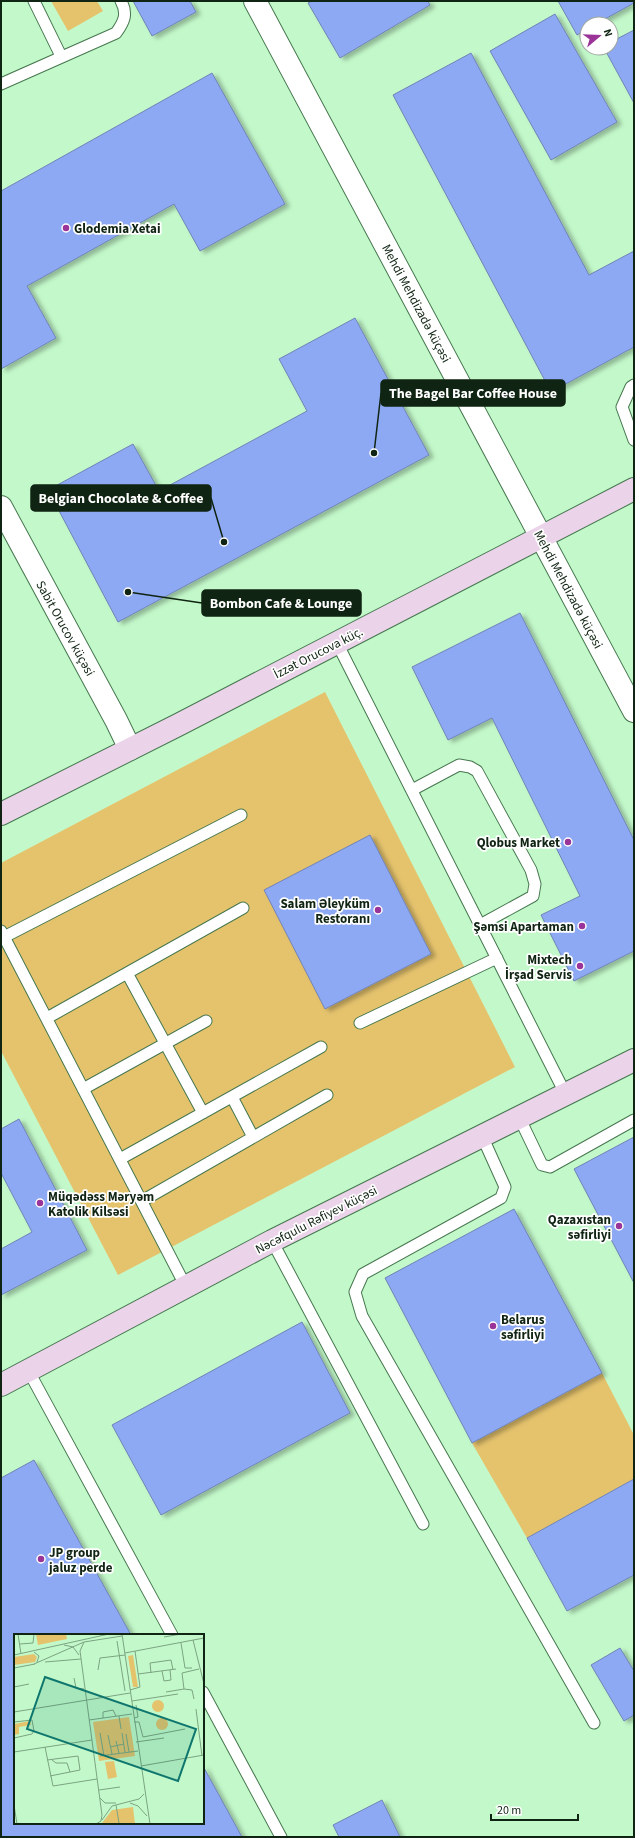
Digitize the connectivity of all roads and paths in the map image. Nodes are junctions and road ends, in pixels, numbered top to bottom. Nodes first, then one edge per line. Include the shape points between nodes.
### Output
1 (34, 1) edge
2 (121, 1) edge
3 (255, 1) edge
4 (61, 56) junction
5 (1, 84) edge
6 (634, 385) edge
7 (634, 440) edge
8 (634, 489) edge
9 (1, 507) edge
10 (541, 537) junction
11 (336, 643) junction
12 (634, 711) edge
13 (130, 749) junction
14 (412, 790) junction
15 (1, 814) edge
16 (241, 815) dead end
17 (243, 908) dead end
18 (480, 925) junction
19 (3, 934) edge
20 (497, 958) junction
21 (127, 973) junction
22 (47, 1018) junction
23 (206, 1021) dead end
24 (360, 1023) dead end
25 (166, 1044) junction
26 (321, 1047) dead end
27 (634, 1060) edge
28 (83, 1089) junction
29 (565, 1093) junction
30 (327, 1095) dead end
31 (232, 1097) junction
32 (203, 1113) junction
33 (519, 1116) junction
34 (634, 1120) edge
35 (482, 1136) junction
36 (253, 1137) junction
37 (120, 1159) junction
38 (142, 1202) junction
39 (272, 1241) junction
40 (185, 1285) junction
41 (28, 1370) junction
42 (1, 1385) edge
43 (423, 1524) dead end
44 (171, 1634) edge
45 (204, 1694) edge
46 (594, 1723) dead end
47 (281, 1837) edge

1 - 4 lane
2 - 4 lane via 125,7 125,21 116,33
3 - 10 street, Mehdi Mehdizadə küçəsi
4 - 5 lane
6 - 7 lane via 631,386 622,407
8 - 10 main road, İzzət Orucova küç.
9 - 13 street, Sabit Orucov küçəsi
10 - 11 main road, İzzət Orucova küç.
10 - 12 street, Mehdi Mehdizadə küçəsi
11 - 13 main road, İzzət Orucova küç.
11 - 14 lane
13 - 15 main road, İzzət Orucova küç.
14 - 18 lane
14 - 18 lane via 459,765 477,771 531,870 535,884 533,896
16 - 19 lane
17 - 21 lane
18 - 20 lane
19 - 22 lane
20 - 24 lane
20 - 29 lane
21 - 22 lane
21 - 25 lane
22 - 28 lane
23 - 25 lane
25 - 28 lane
25 - 32 lane
26 - 31 lane
27 - 29 main road, Nəcəfqulu Rəfiyev küçəsi
28 - 37 lane
29 - 33 main road, Nəcəfqulu Rəfiyev küçəsi
30 - 36 lane
31 - 32 lane
31 - 36 lane
32 - 37 lane
33 - 34 lane via 542,1165 550,1167
33 - 35 main road, Nəcəfqulu Rəfiyev küçəsi
35 - 39 main road, Nəcəfqulu Rəfiyev küçəsi
35 - 46 lane via 505,1188 501,1198 363,1274 355,1292 362,1316
36 - 38 lane
37 - 38 lane
38 - 40 lane
39 - 40 main road, Nəcəfqulu Rəfiyev küçəsi
39 - 43 lane
40 - 41 main road, Nəcəfqulu Rəfiyev küçəsi
41 - 42 main road, Nəcəfqulu Rəfiyev küçəsi
41 - 44 lane
45 - 47 lane

